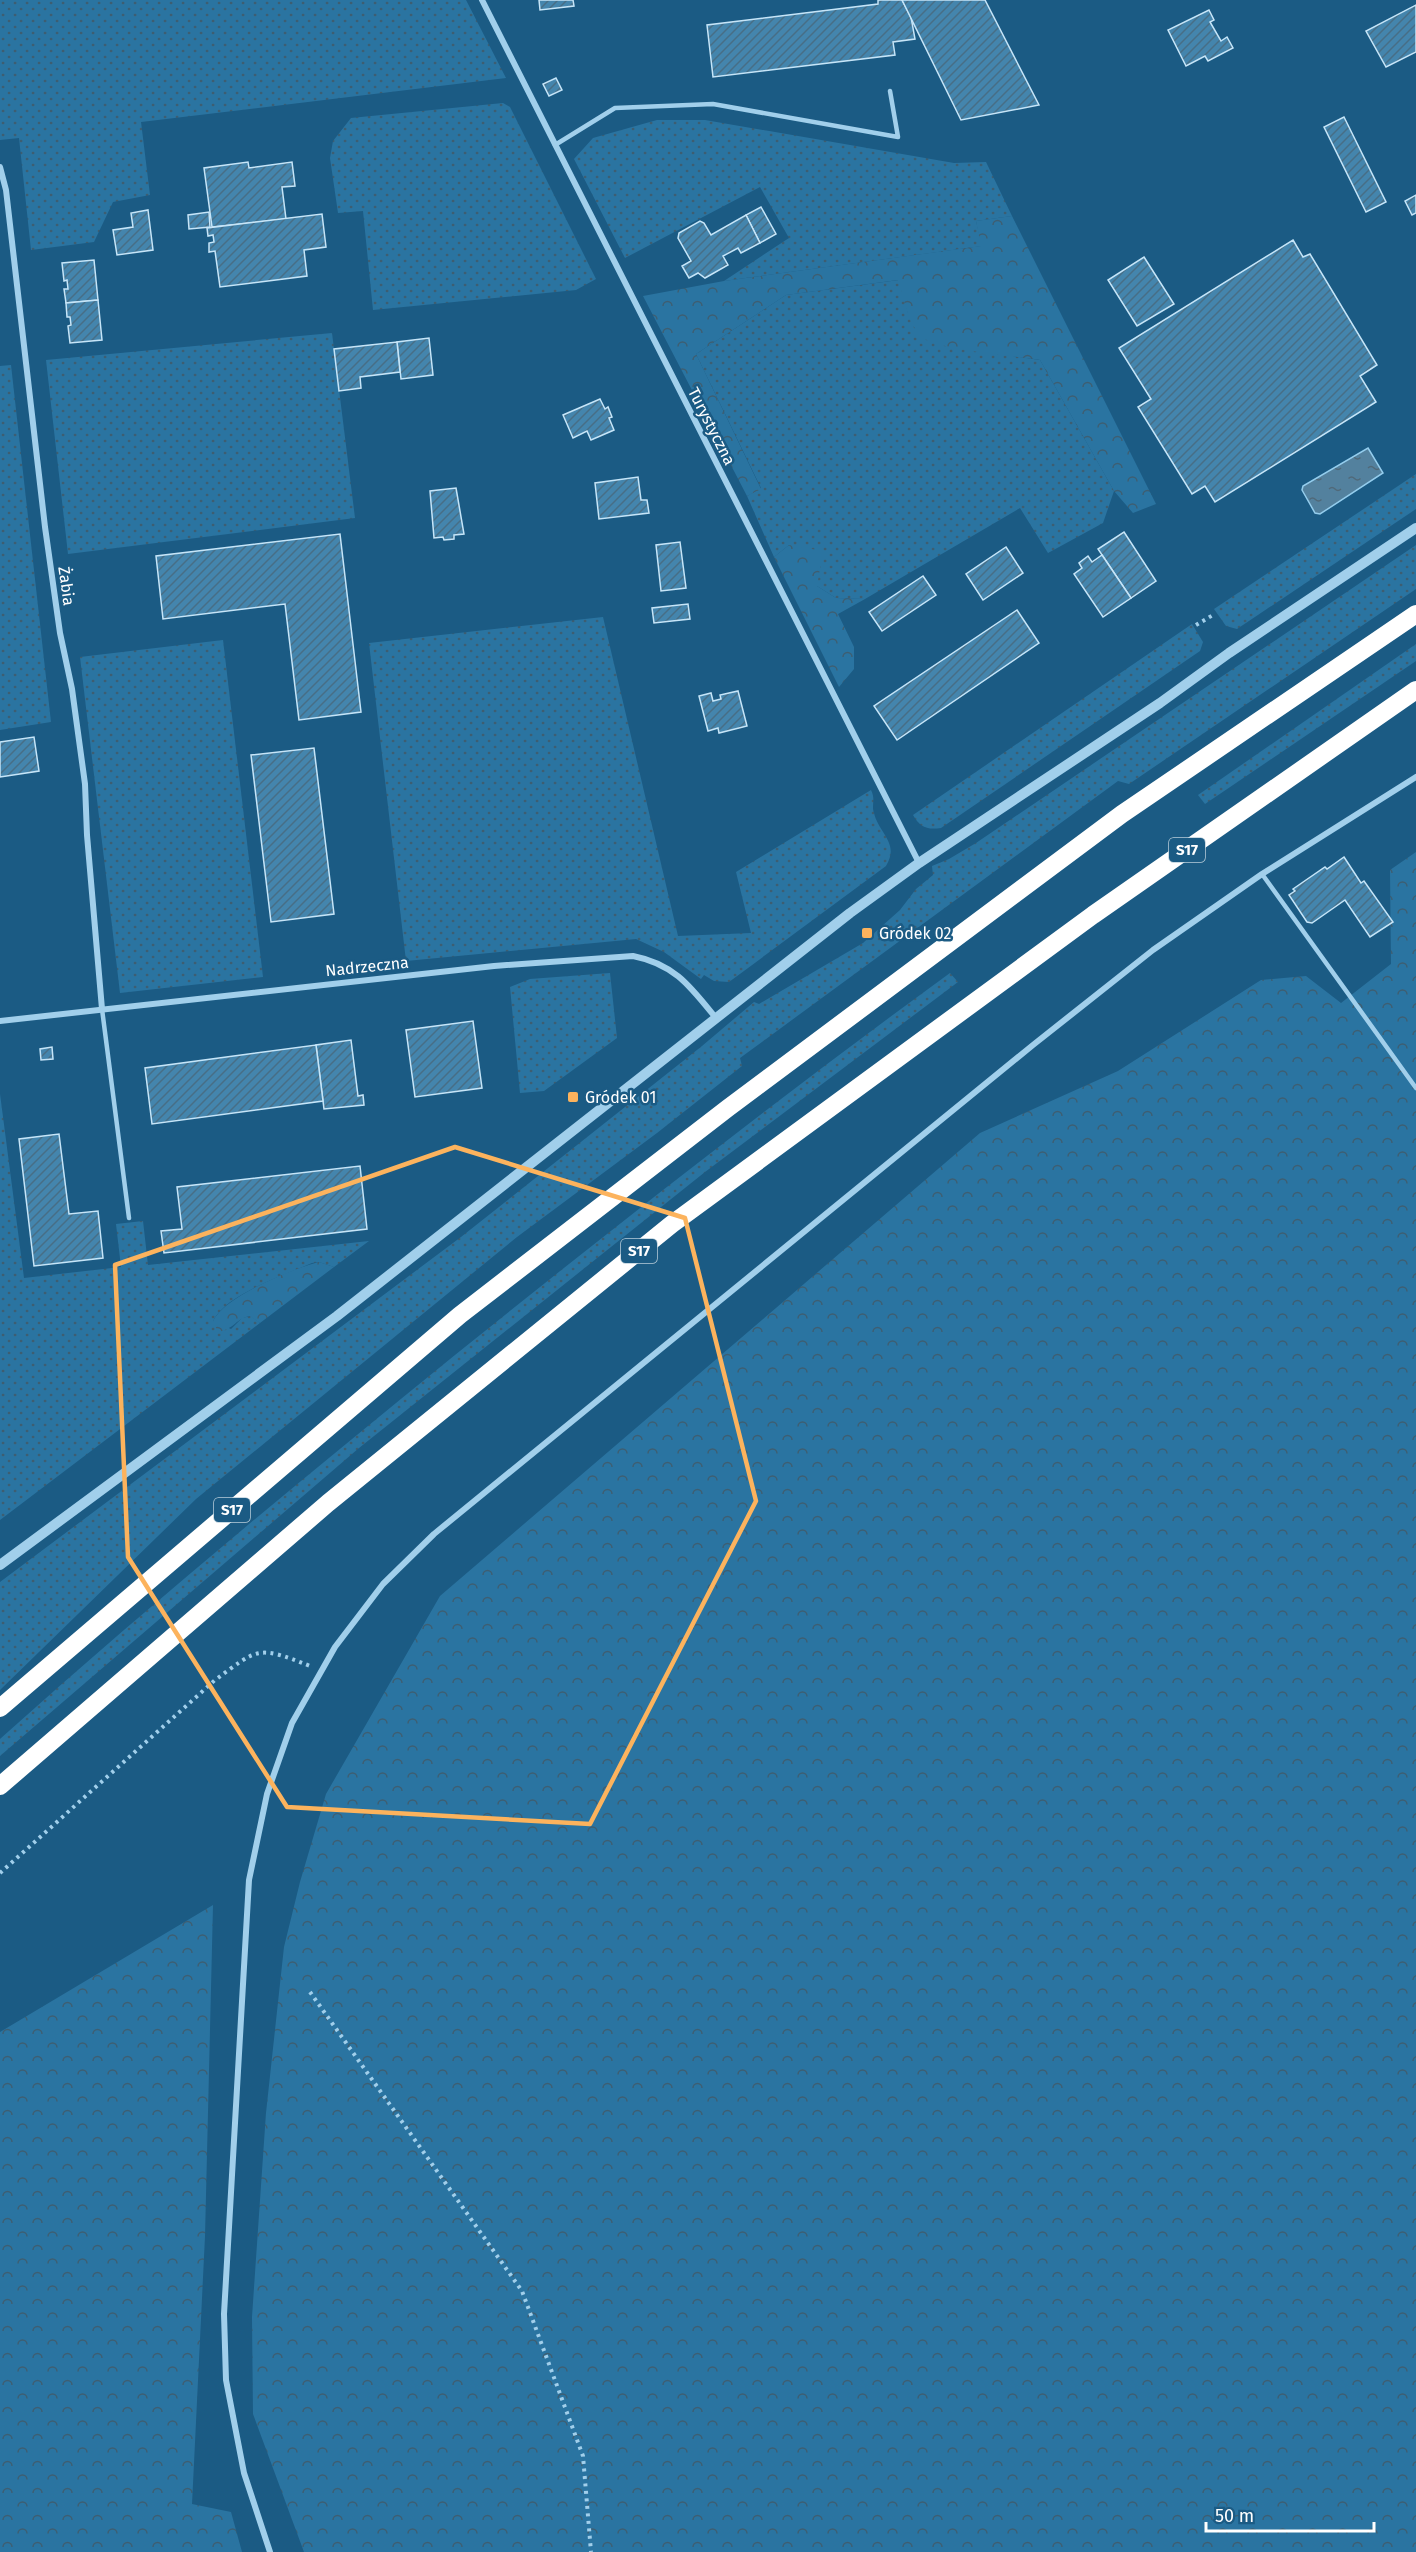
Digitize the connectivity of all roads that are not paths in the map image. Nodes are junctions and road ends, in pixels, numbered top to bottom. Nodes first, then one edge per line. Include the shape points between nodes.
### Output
1 (482, 0) edge
2 (890, 91) dead end
3 (555, 145) junction
4 (0, 167) edge
5 (1416, 528) edge
6 (1416, 614) edge
7 (1416, 690) edge
8 (1416, 777) edge
9 (919, 863) junction
10 (1262, 874) junction
11 (102, 1009) junction
12 (715, 1017) junction
13 (0, 1021) edge
14 (1416, 1088) edge
15 (129, 1218) dead end
16 (0, 1565) edge
17 (2, 1706) edge
18 (0, 1786) edge
19 (270, 2552) edge

1 - 3 street, Turystyczna
2 - 3 lane via 898,136 713,104 615,108
3 - 9 street, Turystyczna
4 - 11 street, Żabia via 55,601 85,784
5 - 9 street
6 - 17 highway, S17 via 1122,814 728,1108 460,1316
7 - 18 highway, S17 via 1093,915 672,1224 328,1503
8 - 10 street
9 - 12 street
10 - 14 lane
10 - 19 street via 1153,950 1033,1045 434,1534 383,1584 335,1647 292,1723 267,1794 249,1880 224,2314 226,2380 244,2473
11 - 12 street, Nadrzeczna via 509,964 633,956 675,973
11 - 13 street, Nadrzeczna
11 - 15 lane
12 - 16 street via 337,1316

